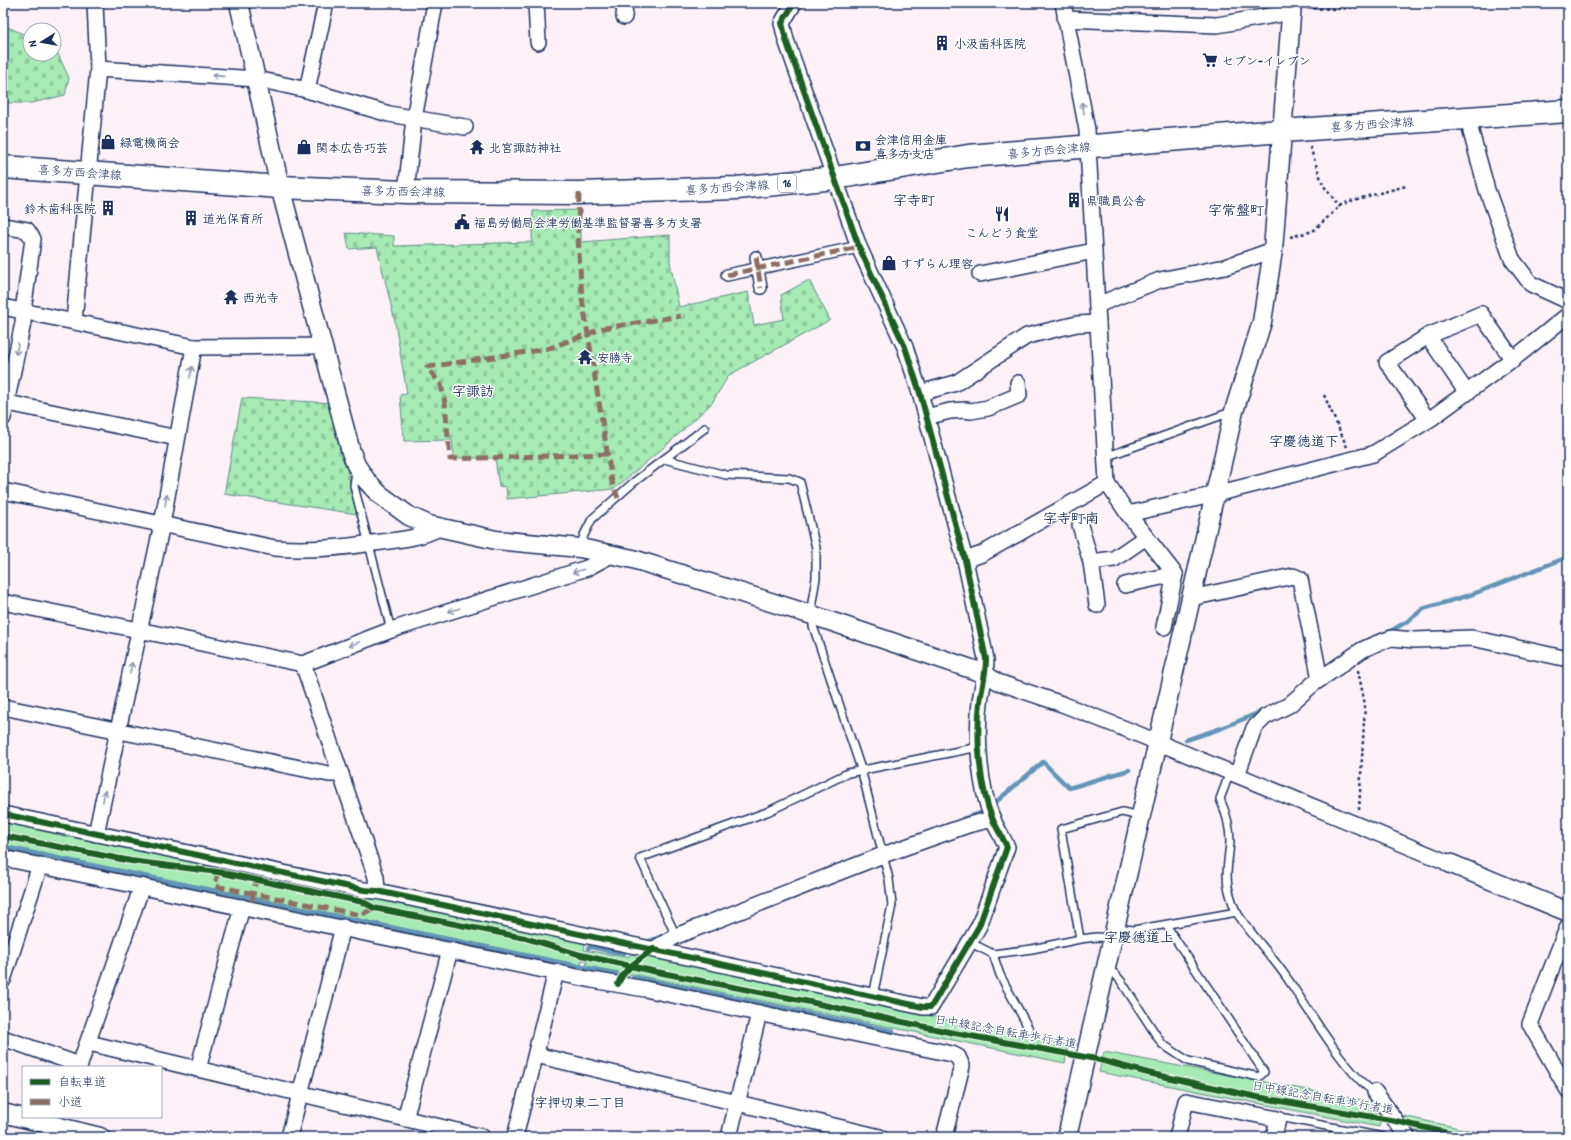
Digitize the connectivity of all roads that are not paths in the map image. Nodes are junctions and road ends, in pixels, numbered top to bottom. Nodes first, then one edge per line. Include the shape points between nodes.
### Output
1 (95, 3) edge
2 (239, 3) edge
3 (326, 3) edge
4 (435, 3) edge
5 (536, 3) edge
6 (794, 3) edge
7 (1063, 3) edge
8 (1292, 7) edge
9 (1065, 19) junction
10 (538, 42) dead end
11 (98, 69) junction
12 (257, 79) junction
13 (307, 90) junction
14 (1568, 111) edge
15 (1470, 118) junction
16 (414, 119) junction
17 (465, 127) dead end
18 (1282, 130) junction
19 (1087, 147) junction
20 (3, 167) edge
21 (87, 173) junction
22 (835, 178) junction
23 (280, 187) junction
24 (406, 192) junction
25 (3, 226) edge
26 (1274, 245) junction
27 (858, 247) junction
28 (1094, 251) junction
29 (756, 257) dead end
30 (758, 268) junction
31 (980, 274) dead end
32 (727, 275) dead end
33 (761, 288) dead end
34 (1568, 301) edge
35 (1097, 305) junction
36 (3, 307) edge
37 (23, 311) junction
38 (1568, 315) edge
39 (74, 321) junction
40 (1098, 323) junction
41 (1428, 336) junction
42 (323, 344) junction
43 (194, 347) junction
44 (1513, 360) junction
45 (1018, 383) dead end
46 (920, 393) junction
47 (1467, 393) junction
48 (5, 403) edge
49 (1234, 411) junction
50 (926, 417) junction
51 (3, 418) edge
52 (1428, 420) junction
53 (705, 428) dead end
54 (178, 438) junction
55 (1105, 457) junction
56 (664, 459) junction
57 (356, 465) junction
58 (1107, 483) junction
59 (3, 491) edge
60 (1216, 494) junction
61 (1128, 514) junction
62 (162, 524) junction
63 (1080, 525) dead end
64 (438, 528) junction
65 (1146, 537) junction
66 (368, 544) junction
67 (580, 548) junction
68 (613, 554) junction
69 (965, 560) junction
70 (1091, 562) junction
71 (1175, 574) junction
72 (1125, 585) dead end
73 (1191, 598) junction
74 (3, 602) edge
75 (1097, 605) dead end
76 (812, 616) junction
77 (1164, 626) dead end
78 (140, 630) junction
79 (391, 630) junction
80 (1568, 659) edge
81 (303, 664) junction
82 (986, 674) junction
83 (1320, 679) junction
84 (3, 707) edge
85 (118, 731) junction
86 (1157, 744) junction
87 (979, 747) junction
88 (861, 769) junction
89 (1233, 773) junction
90 (341, 774) junction
91 (3, 814) edge
92 (1141, 816) junction
93 (992, 819) junction
94 (96, 834) junction
95 (883, 855) junction
96 (3, 858) edge
97 (1449, 864) joint
98 (40, 866) junction
99 (142, 886) junction
100 (377, 891) junction
101 (242, 907) junction
102 (1237, 912) junction
103 (1568, 912) edge
104 (1166, 925) junction
105 (1568, 926) edge
106 (343, 927) junction
107 (1114, 933) junction
108 (676, 936) junction
109 (1080, 939) junction
110 (971, 943) junction
111 (654, 949) junction
112 (450, 950) junction
113 (993, 954) junction
114 (1105, 969) junction
115 (556, 972) junction
116 (3, 980) edge
117 (873, 996) junction
118 (759, 1013) junction
119 (1029, 1029) dead end
120 (3, 1038) edge
121 (89, 1043) junction
122 (536, 1055) junction
123 (79, 1066) edge
124 (198, 1069) junction
125 (1568, 1090) edge
126 (1375, 1092) joint
127 (300, 1094) junction
128 (738, 1102) junction
129 (3, 1113) edge
130 (22, 1116) edge
131 (36, 1118) edge
132 (405, 1119) junction
133 (1278, 1120) junction
134 (63, 1122) edge
135 (100, 1137) edge
136 (289, 1137) edge
137 (482, 1137) edge
138 (514, 1137) edge
139 (729, 1137) edge
140 (880, 1137) edge
141 (944, 1137) edge
142 (1067, 1137) edge
143 (1177, 1137) edge
144 (1274, 1137) edge
145 (1383, 1137) edge
146 (1402, 1137) edge
147 (1407, 1137) edge

1 - 11 street
2 - 12 street
3 - 13 street
4 - 16 street
5 - 10 street
6 - 22 street via 782,24
7 - 9 street
8 - 9 street via 1217,25
8 - 18 street
19 -> 9 street via 1087,130
12 -> 11 street
11 - 21 street
12 - 13 street
12 - 23 street
13 - 16 street
14 - 15 main road, 喜多方西会津線 / 16
15 - 18 main road, 喜多方西会津線 / 16
15 - 34 street via 1471,132 1487,190 1512,259 1531,284
16 - 17 street
16 - 24 street
18 - 19 main road, 喜多方西会津線 / 16
18 - 26 street
19 - 22 main road, 喜多方西会津線 / 16 via 968,156
19 - 28 street
20 - 21 main road, 喜多方西会津線 / 16
21 - 23 main road, 喜多方西会津線 / 16
21 - 39 street
22 - 24 main road, 喜多方西会津線 / 16 via 737,188 579,193
22 - 27 street
23 - 24 main road, 喜多方西会津線 / 16
23 - 42 street
25 - 37 street via 27,230 33,239
26 - 35 street via 1225,267 1160,280
26 - 49 street via 1262,322
27 - 30 street
27 - 46 street via 905,347
28 - 31 street
28 - 35 street
29 - 30 street
30 - 32 street
30 - 33 street
35 - 40 street
36 - 37 street
37 - 39 street
37 -> 48 street via 23,323
38 - 44 street
39 - 43 street
40 - 46 street via 1077,324 1027,336 956,383
40 - 55 street
41 - 44 street via 1481,314
41 - 47 street
41 - 52 street via 1388,362
42 - 43 street
42 - 57 street
54 -> 43 street
44 - 47 street
45 - 50 street via 1019,395 988,408 950,411
46 - 50 street
47 - 52 street
48 - 51 street
48 - 54 street
49 - 55 lane
49 - 60 street
50 - 69 street
52 - 60 street via 1373,454
53 - 56 lane
62 -> 54 street
55 - 58 street
56 - 67 lane via 592,519
56 - 76 lane via 726,475 789,478 800,482 816,548
57 - 64 street via 366,480 390,503 409,516
57 - 66 lane via 354,486
58 - 61 street
58 - 69 street via 982,554
59 - 62 street
60 - 61 street
60 - 73 street
61 - 65 street
62 - 66 street via 275,548 313,550
62 - 78 street
63 - 70 street
64 - 66 street via 410,539
64 - 67 street via 496,540
65 - 70 street via 1114,559
65 - 71 street
66 - 79 lane
67 - 68 street
68 - 76 street via 691,576
68 -> 79 street via 587,568
69 - 82 street via 986,659
70 - 75 street
71 - 72 street
71 - 77 street
73 - 83 street via 1293,576 1300,579
73 - 86 street
74 - 78 street
76 - 82 street
76 - 88 lane via 813,626
78 - 81 street
85 -> 78 street
79 -> 81 street
80 - 83 street via 1472,638 1392,638 1352,657
81 - 90 street
82 - 86 street via 998,682 1062,704
82 - 87 street via 980,702
83 - 89 street via 1289,705 1270,713 1259,722
84 - 85 street
85 - 90 street via 329,774
94 -> 85 street
86 - 89 street
86 - 92 street
87 - 88 lane
87 - 93 street via 980,772
88 - 95 lane
88 - 108 lane via 767,812 640,858
89 - 97 street
89 - 102 lane via 1220,799 1229,829 1230,843 1226,865 1228,888
90 - 100 street via 376,878
91 - 94 street
92 - 107 street
92 - 109 lane via 1122,812 1061,829
93 - 95 street
93 - 110 street via 1007,847 980,926
94 - 100 street
95 - 108 street
95 - 117 lane via 892,905
96 - 98 street
97 - 103 street
98 - 99 street
98 - 116 street
99 - 101 street
99 - 121 street
100 - 111 street
101 - 106 street
101 - 124 street
102 - 104 lane
102 - 126 lane via 1287,977 1334,1047 1366,1088
104 - 107 lane
104 - 114 lane via 1264,1072 1258,1077 1188,1061 1162,1044 1121,981
105 - 125 street via 1530,1024
106 - 112 street
106 - 127 street
107 - 109 lane
107 - 114 street
108 - 111 street
109 - 113 lane
110 - 113 lane
110 - 117 street via 932,1006 923,1008
111 - 117 street
112 - 115 street
112 - 132 street
113 - 119 lane via 1000,975
114 - 142 street
115 - 118 street
115 - 122 street
118 - 128 street
118 - 141 street via 958,1057 962,1066
120 - 123 street
121 - 123 street
121 - 124 street
122 - 128 street
122 - 138 street
124 - 127 street
126 - 147 street
127 - 132 street
127 - 136 street
128 - 139 street
128 - 140 street
129 - 130 street
131 - 134 street
132 - 137 street
133 - 143 street via 1186,1102
133 - 144 street
133 - 145 lane via 1286,1118
134 - 135 street
146 - 147 lane

